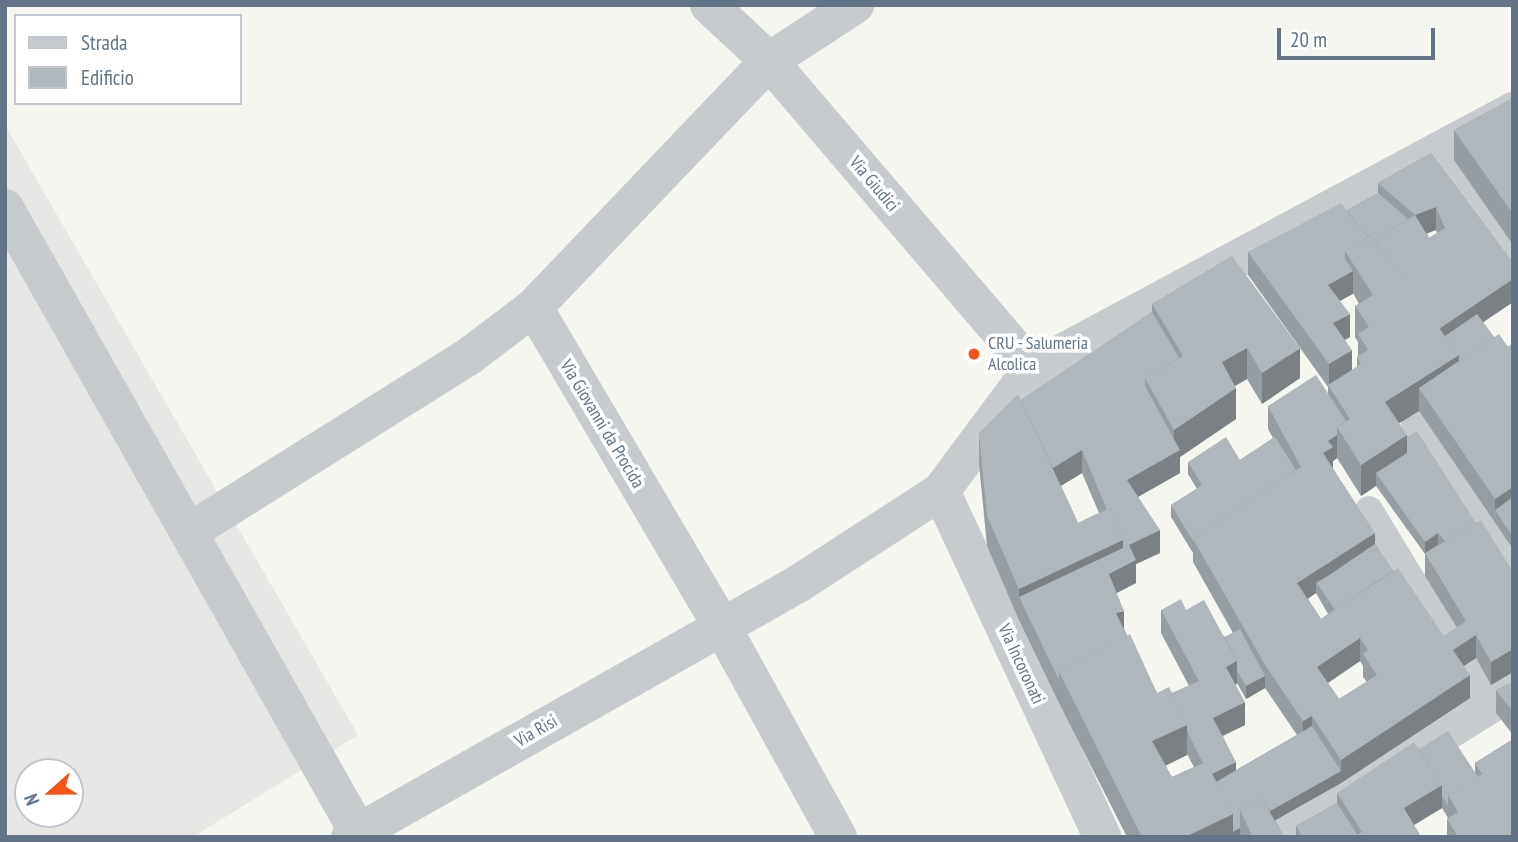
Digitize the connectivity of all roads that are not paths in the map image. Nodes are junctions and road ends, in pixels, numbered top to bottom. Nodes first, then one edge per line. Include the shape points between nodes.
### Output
1 (709, 5) edge
2 (856, 5) edge
3 (769, 61) junction
4 (1513, 111) edge
5 (1435, 153) junction
6 (5, 208) edge
7 (1513, 269) edge
8 (534, 307) junction
9 (1032, 369) junction
10 (1415, 424) dead end
11 (941, 491) junction
12 (1369, 510) dead end
13 (189, 532) junction
14 (1513, 574) edge
15 (721, 625) junction
16 (1500, 697) edge
17 (354, 834) edge
18 (838, 837) edge
19 (1101, 837) edge
20 (1278, 837) edge

1 - 3 street, Via Giudici
2 - 3 street
3 - 8 street
3 - 9 street, Via Giudici
4 - 5 street
5 - 7 street
5 - 9 street
6 - 13 street
8 - 13 street via 468,357
8 - 15 street, Via Giovanni da Procida
9 - 11 street
10 - 14 lane
11 - 15 street, Via Risi via 798,584
11 - 19 street, Via Incoronati
12 - 16 lane via 1460,659
13 - 17 street
15 - 17 street, Via Risi
15 - 18 street, Via Giovanni da Procida
16 - 20 street

